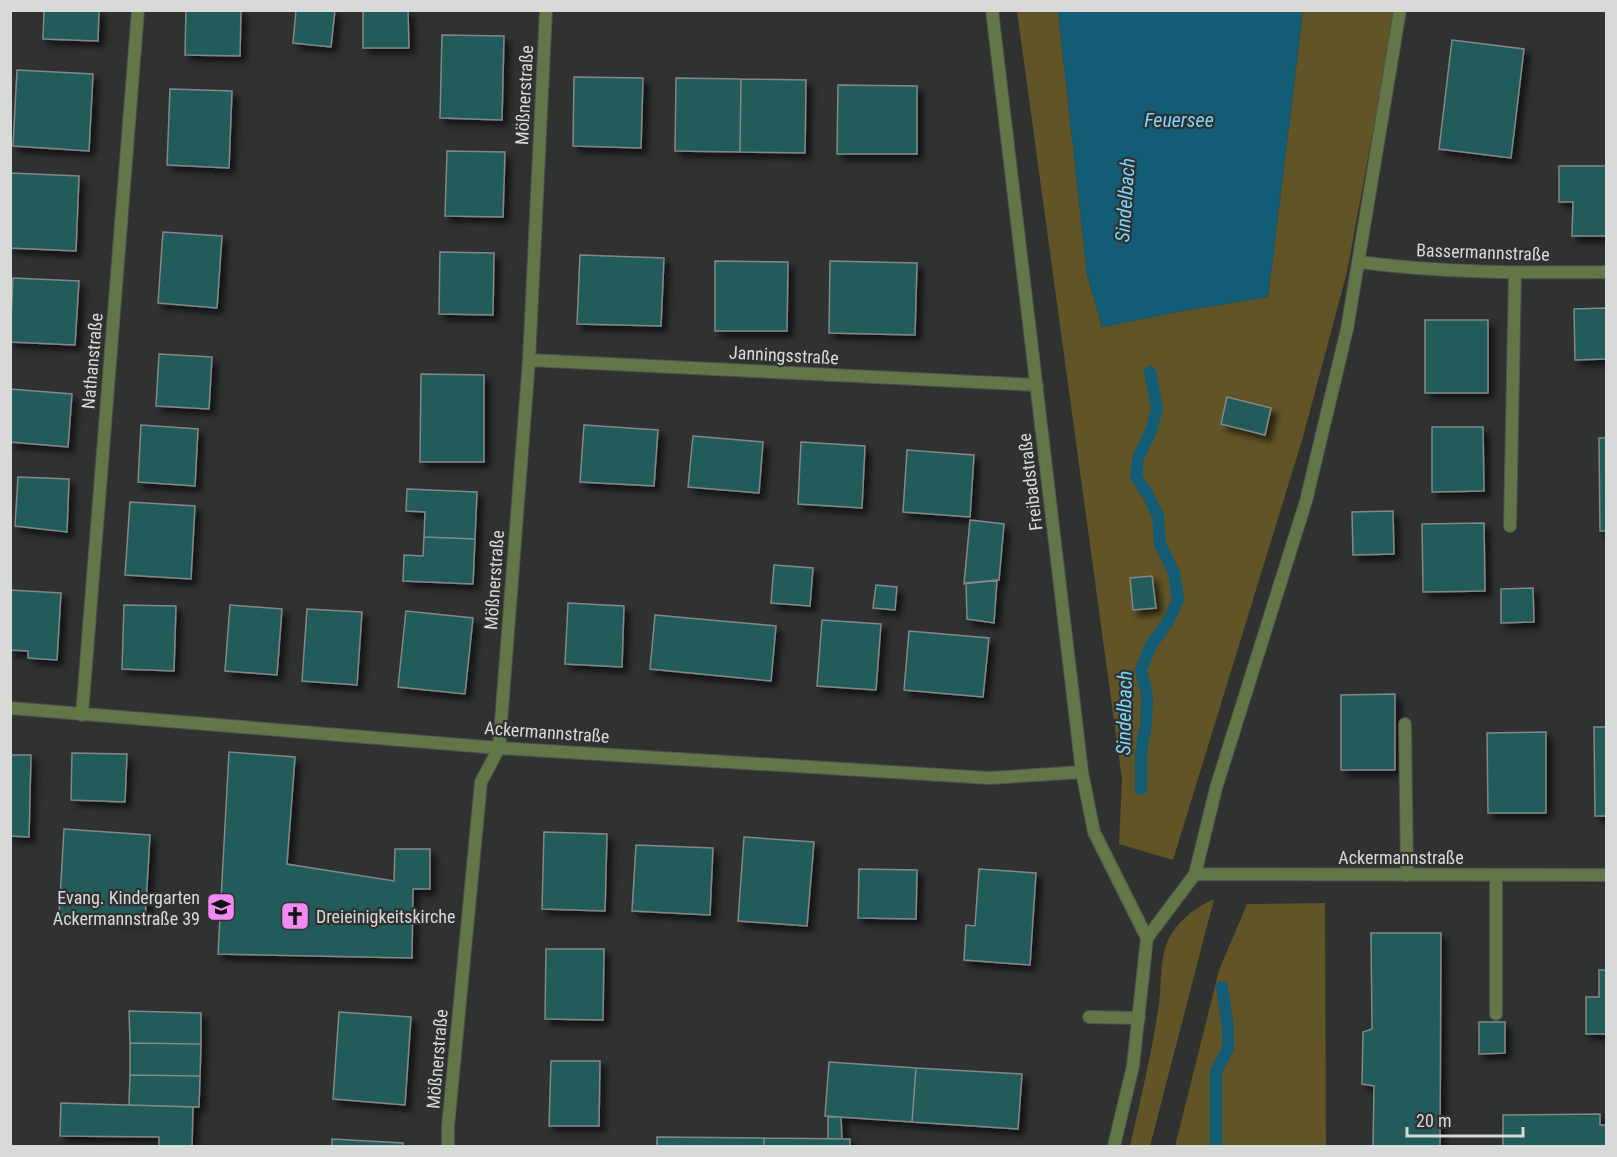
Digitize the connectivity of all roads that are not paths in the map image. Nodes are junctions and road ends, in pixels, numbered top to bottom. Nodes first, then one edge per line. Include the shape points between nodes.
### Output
1 (138, 10) edge
2 (546, 10) edge
3 (992, 10) edge
4 (1401, 10) edge
5 (1359, 262) junction
6 (1606, 272) edge
7 (1515, 273) junction
8 (529, 360) junction
9 (1037, 385) junction
10 (1510, 526) dead end
11 (10, 708) edge
12 (82, 715) junction
13 (1405, 724) dead end
14 (499, 748) junction
15 (1082, 772) junction
16 (1195, 874) junction
17 (1407, 875) junction
18 (1496, 875) junction
19 (1606, 875) edge
20 (1147, 938) junction
21 (1496, 1014) dead end
22 (1089, 1017) dead end
23 (1139, 1018) junction
24 (448, 1146) edge
25 (1114, 1146) edge

1 - 12 street, Nathanstraße
2 - 8 street, Mößnerstraße
3 - 9 street, Freibadstraße
4 - 5 street
5 - 7 street, Bassermannstraße
5 - 16 street via 1306,501 1216,788
6 - 7 street, Bassermannstraße
7 - 10 street
8 - 9 street, Janningsstraße
8 - 14 street, Mößnerstraße
9 - 15 street, Freibadstraße
11 - 12 street, Ackermannstraße
12 - 14 street, Ackermannstraße
13 - 17 street
14 - 15 street, Ackermannstraße via 990,778
14 - 24 street, Mößnerstraße via 481,782
15 - 20 street, Freibadstraße via 1094,832
16 - 17 street, Ackermannstraße
16 - 20 street
17 - 18 street, Ackermannstraße
18 - 19 street, Ackermannstraße
18 - 21 street
20 - 23 street
22 - 23 street
23 - 25 street via 1133,1066

